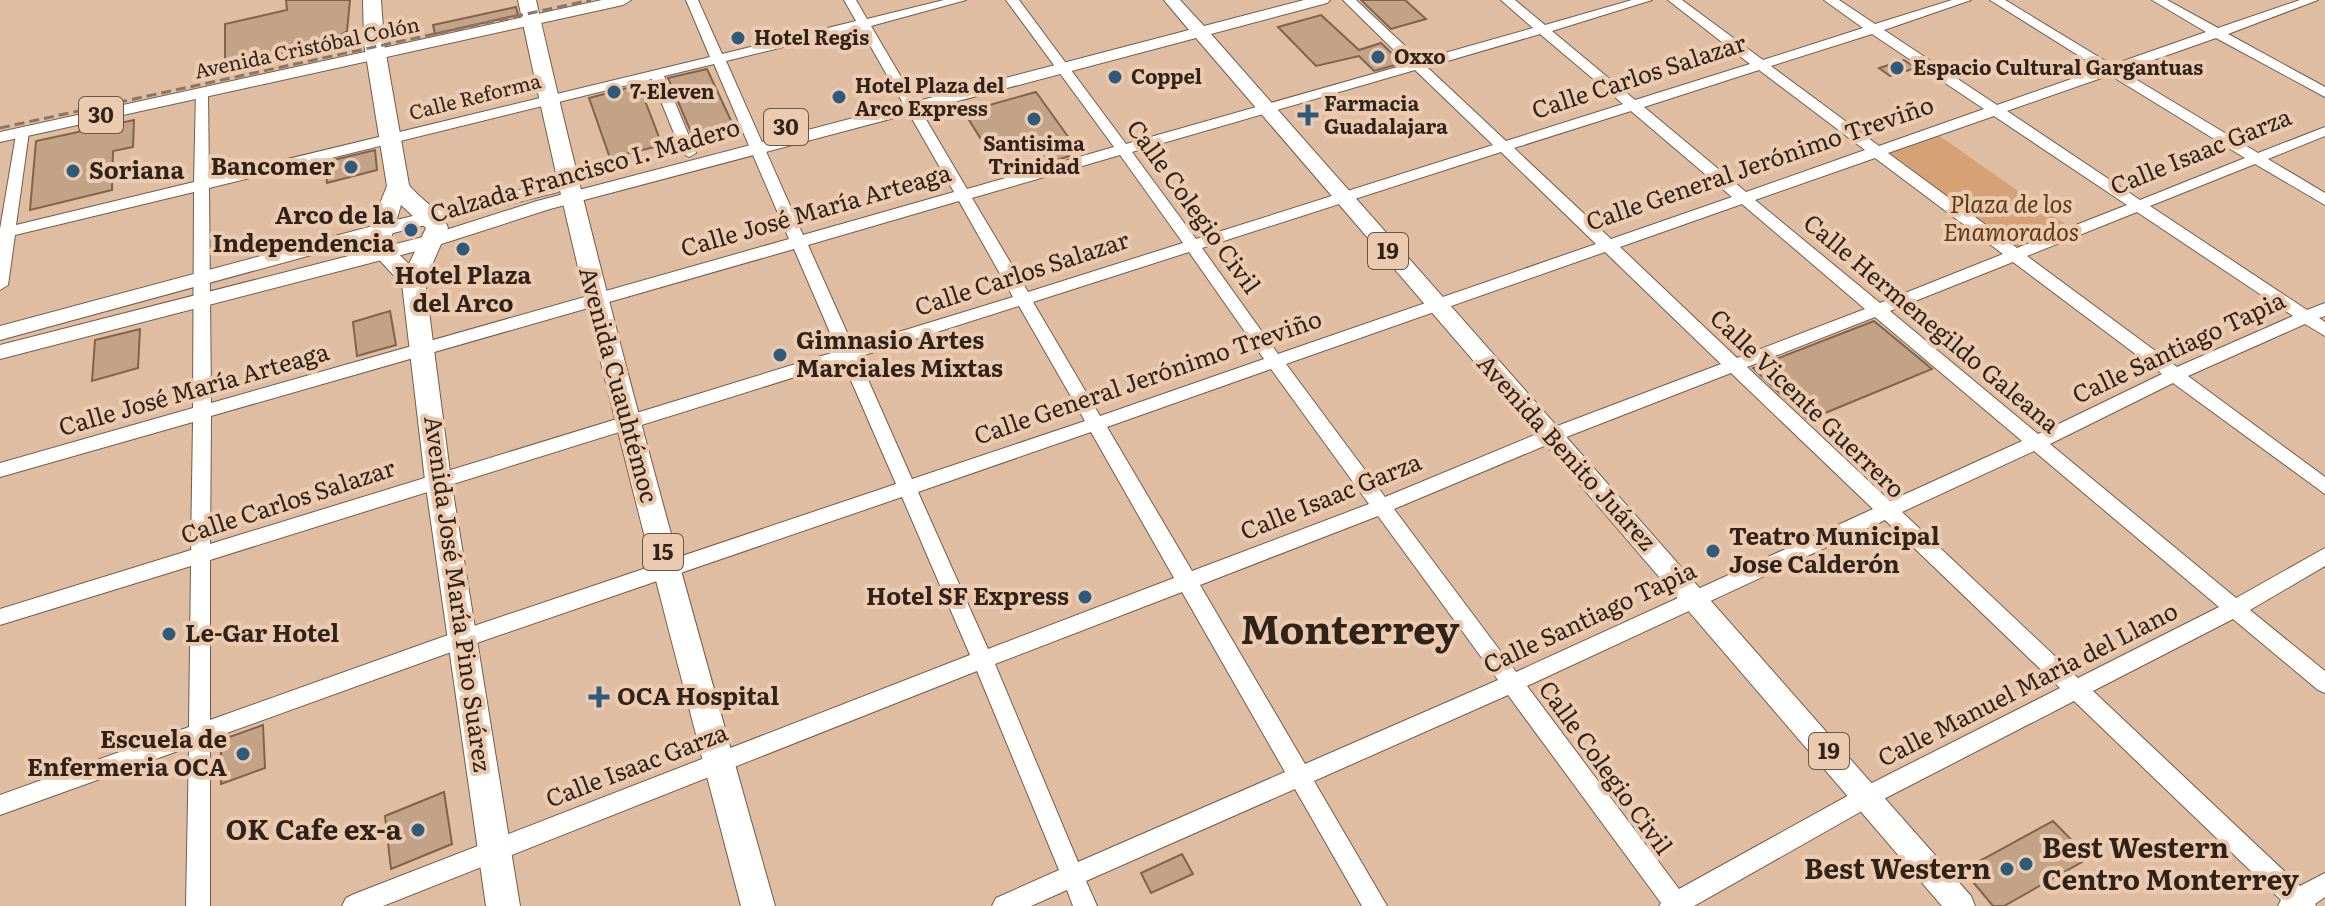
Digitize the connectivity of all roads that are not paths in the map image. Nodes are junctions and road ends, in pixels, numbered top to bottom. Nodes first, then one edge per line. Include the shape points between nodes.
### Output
1 (372, 0) edge
2 (567, 0) edge
3 (623, 0) edge
4 (692, 0) edge
5 (850, 0) edge
6 (960, 0) edge
7 (1012, 0) edge
8 (1172, 0) edge
9 (1274, 0) edge
10 (1322, 0) edge
11 (1349, 0) edge
12 (1507, 0) edge
13 (1646, 0) edge
14 (1674, 0) edge
15 (1830, 0) edge
16 (1965, 0) edge
17 (1996, 0) edge
18 (2158, 0) edge
19 (2312, 0) edge
20 (529, 10) edge
21 (863, 23) junction
22 (1195, 26) junction
23 (1873, 29) junction
24 (1543, 30) junction
25 (2218, 34) junction
26 (375, 50) junction
27 (718, 58) junction
28 (1060, 63) junction
29 (1759, 64) junction
30 (1418, 65) junction
31 (2113, 70) junction
32 (656, 73) junction
33 (201, 93) junction
34 (2325, 93) edge
35 (548, 99) junction
36 (908, 102) junction
37 (1631, 105) junction
38 (1264, 107) junction
39 (1996, 111) junction
40 (0, 122) edge
41 (2325, 131) edge
42 (22, 132) junction
43 (0, 137) edge
44 (390, 139) junction
45 (754, 142) junction
46 (1504, 146) junction
47 (1122, 149) junction
48 (1876, 152) junction
49 (689, 153) junction
50 (2256, 158) junction
51 (202, 185) junction
52 (398, 186) junction
53 (569, 191) junction
54 (961, 195) junction
55 (1340, 197) junction
56 (1743, 197) junction
57 (2325, 200) edge
58 (2139, 205) junction
59 (430, 217) junction
60 (380, 230) junction
61 (4, 234) edge
62 (432, 241) junction
63 (798, 242) junction
64 (1192, 245) junction
65 (1604, 245) junction
66 (385, 254) junction
67 (2012, 254) junction
68 (413, 281) junction
69 (0, 285) edge
70 (202, 290) junction
71 (1024, 299) junction
72 (596, 300) junction
73 (1435, 305) junction
74 (2325, 309) edge
75 (1878, 310) junction
76 (2306, 318) junction
77 (2325, 330) edge
78 (0, 333) edge
79 (423, 350) junction
80 (0, 352) edge
81 (847, 354) junction
82 (1274, 361) junction
83 (1732, 366) junction
84 (2174, 375) junction
85 (202, 412) junction
86 (626, 422) junction
87 (1096, 424) junction
88 (1550, 436) junction
89 (2035, 443) junction
90 (0, 470) edge
91 (438, 480) junction
92 (2325, 487) edge
93 (907, 488) junction
94 (1383, 506) junction
95 (1885, 511) junction
96 (199, 556) junction
97 (2325, 556) edge
98 (668, 568) junction
99 (1187, 581) junction
100 (1695, 598) junction
101 (2234, 609) junction
102 (0, 617) edge
103 (462, 639) junction
104 (983, 661) junction
105 (1513, 683) junction
106 (2325, 684) edge
107 (2076, 692) junction
108 (197, 736) junction
109 (719, 761) junction
110 (1300, 774) junction
111 (1868, 796) junction
112 (0, 805) edge
113 (495, 849) junction
114 (1072, 875) junction
115 (2325, 884) edge
116 (2298, 904) edge
117 (1674, 905) edge
118 (198, 906) edge
119 (354, 906) edge
120 (503, 906) edge
121 (758, 906) edge
122 (1004, 906) edge
123 (1085, 906) edge
124 (1375, 906) edge
125 (1961, 906) edge

1 - 26 highway
2 - 20 main road, Avenida Cristóbal Colón / 30
3 - 20 main road, Avenida Cristóbal Colón / 30
4 - 27 street
5 - 21 street
6 - 21 street, Calle Reforma
7 - 28 street, Calle Colegio Civil
8 - 22 main road, Avenida Benito Juárez / 19
9 - 22 main road, Calzada Francisco I. Madero
10 - 22 main road, Calzada Francisco I. Madero
11 - 30 street, Calle Vicente Guerrero
12 - 24 street, Calle Hermenegildo Galeana
13 - 24 street, Calle José María Arteaga
14 - 29 street
15 - 23 street
16 - 23 street, Calle Carlos Salazar
17 - 31 street
18 - 25 street
19 - 25 street, Calle General Jerónimo Treviño
20 - 26 main road, Avenida Cristóbal Colón / 30
20 - 35 highway, Avenida Cuauhtémoc / 15
21 - 27 street, Calle Reforma
21 - 36 street
22 - 28 main road, Calzada Francisco I. Madero / 30
22 - 38 main road, Avenida Benito Juárez / 19
23 - 29 street, Calle Carlos Salazar
23 - 39 street
24 - 30 street, Calle José María Arteaga
24 - 37 street, Calle Hermenegildo Galeana
25 - 31 street, Calle General Jerónimo Treviño
25 - 34 street
26 - 33 main road, Avenida Cristóbal Colón / 30
26 - 40 main road, Avenida Cristóbal Colón / 30
26 - 44 highway
27 - 32 street, Calle Reforma
27 - 45 street
28 - 36 main road, Calzada Francisco I. Madero / 30
28 - 47 street, Calle Colegio Civil
29 - 37 street, Calle Carlos Salazar
29 - 48 street
30 - 38 street, Calle José María Arteaga
30 - 46 street, Calle Vicente Guerrero
31 - 39 street, Calle General Jerónimo Treviño
31 - 50 street
32 - 35 street, Calle Reforma
32 - 49 street
33 - 42 main road, Avenida Cristóbal Colón / 30
33 - 51 street
35 - 44 street, Calle Reforma
35 - 53 highway, Avenida Cuauhtémoc / 15
36 - 45 main road, Calzada Francisco I. Madero / 30
36 - 54 street
37 - 46 street, Calle Carlos Salazar
37 - 56 street, Calle Hermenegildo Galeana
38 - 47 street, Calle José María Arteaga
38 - 55 main road, Avenida Benito Juárez / 19
39 - 48 street, Calle General Jerónimo Treviño
39 - 58 street
41 - 50 street, Calle Isaac Garza
42 - 43 main road, Avenida Cristóbal Colón / 30
42 - 61 street
44 - 51 street, Calle Reforma
44 - 52 highway
45 - 49 main road, Calzada Francisco I. Madero / 30
45 - 53 main road, Calzada Francisco I. Madero / 30
45 - 63 street
46 - 55 street, Calle Carlos Salazar
46 - 65 street, Calle Vicente Guerrero
47 - 54 street, Calle José María Arteaga
47 - 64 street, Calle Colegio Civil
48 - 56 street, Calle General Jerónimo Treviño
48 - 67 street
49 - 53 main road, Calzada Francisco I. Madero / 30
50 - 57 street
50 - 58 street, Calle Isaac Garza
51 - 61 street, Calle Reforma
51 - 70 street
52 - 59 highway
52 - 60 highway
53 - 59 main road, Calzada Francisco I. Madero / 30
53 - 62 main road, Calzada Francisco I. Madero / 30
53 - 72 highway, Avenida Cuauhtémoc / 15
54 - 63 street, Calle José María Arteaga
54 - 71 street
55 - 64 street, Calle Carlos Salazar
55 - 73 main road, Avenida Benito Juárez / 19
56 - 65 street, Calle General Jerónimo Treviño
56 - 75 street, Calle Hermenegildo Galeana
58 - 67 street, Calle Isaac Garza
58 - 76 street
59 - 60 main road, Calzada Francisco I. Madero / 30
59 - 62 highway via 437,228
60 - 66 highway via 378,247
60 - 70 main road, Calzada Francisco I. Madero / 30
61 - 69 street
62 - 66 main road, Calzada Francisco I. Madero / 30
62 - 68 highway
63 - 72 street, Calle José María Arteaga
63 - 81 street
64 - 71 street, Calle Carlos Salazar
64 - 82 street, Calle Colegio Civil
65 - 73 street, Calle General Jerónimo Treviño
65 - 83 street, Calle Vicente Guerrero
66 - 68 highway
66 - 70 main road, Calzada Francisco I. Madero / 30
67 - 75 street, Calle Isaac Garza
67 - 84 street
68 - 79 highway, Avenida José María Pino Suárez
70 - 78 main road, Calzada Francisco I. Madero / 30
70 - 80 main road, Calzada Francisco I. Madero / 30
70 - 85 street
71 - 81 street, Calle Carlos Salazar
71 - 87 street
72 - 79 street, Calle José María Arteaga
72 - 86 highway, Avenida Cuauhtémoc / 15
73 - 82 street, Calle General Jerónimo Treviño
73 - 88 main road, Avenida Benito Juárez / 19
74 - 76 street, Calle Santiago Tapia
75 - 83 street, Calle Isaac Garza
75 - 89 street, Calle Hermenegildo Galeana
76 - 77 street
76 - 84 street, Calle Santiago Tapia
79 - 85 street, Calle José María Arteaga
79 - 91 highway, Avenida José María Pino Suárez
81 - 86 street, Calle Carlos Salazar
81 - 93 street
82 - 87 street, Calle General Jerónimo Treviño
82 - 94 street, Calle Colegio Civil
83 - 88 street, Calle Isaac Garza
83 - 95 street, Calle Vicente Guerrero
84 - 89 street, Calle Santiago Tapia
84 - 92 street
85 - 90 street, Calle José María Arteaga
85 - 96 street
86 - 91 street, Calle Carlos Salazar
86 - 98 highway, Avenida Cuauhtémoc / 15
87 - 93 street, Calle General Jerónimo Treviño
87 - 99 street
88 - 94 street, Calle Isaac Garza
88 - 100 main road, Avenida Benito Juárez / 19
89 - 95 street, Calle Santiago Tapia
89 - 101 street, Calle Hermenegildo Galeana
91 - 96 street, Calle Carlos Salazar
91 - 103 highway, Avenida José María Pino Suárez
93 - 98 street, Calle General Jerónimo Treviño
93 - 104 street
94 - 99 street, Calle Isaac Garza
94 - 105 street, Calle Colegio Civil
95 - 100 street, Calle Santiago Tapia
95 - 107 street, Calle Vicente Guerrero
96 - 102 street, Calle Carlos Salazar
96 - 108 street
97 - 101 street, Calle Manuel Maria del Llano
98 - 103 street, Calle General Jerónimo Treviño
98 - 109 highway, Avenida Cuauhtémoc / 15
99 - 104 street, Calle Isaac Garza
99 - 110 street
100 - 105 street, Calle Santiago Tapia
100 - 111 main road, Avenida Benito Juárez / 19
101 - 106 street, Calle Hermenegildo Galeana
101 - 107 street, Calle Manuel Maria del Llano
103 - 108 street, Calle General Jerónimo Treviño
103 - 113 highway, Avenida José María Pino Suárez
104 - 109 street, Calle Isaac Garza
104 - 114 street
105 - 110 street, Calle Santiago Tapia
105 - 117 street, Calle Colegio Civil
107 - 111 street, Calle Manuel Maria del Llano
107 - 116 street, Calle Vicente Guerrero
108 - 112 street, Calle General Jerónimo Treviño
108 - 118 street
109 - 113 street, Calle Isaac Garza
109 - 121 highway, Avenida Cuauhtémoc / 15
110 - 114 street, Calle Santiago Tapia
110 - 124 street
111 - 117 street, Calle Manuel Maria del Llano
111 - 125 main road, Avenida Benito Juárez / 19
113 - 119 street, Calle Isaac Garza
113 - 120 highway, Avenida José María Pino Suárez
114 - 122 street, Calle Santiago Tapia
114 - 123 street
115 - 116 street

